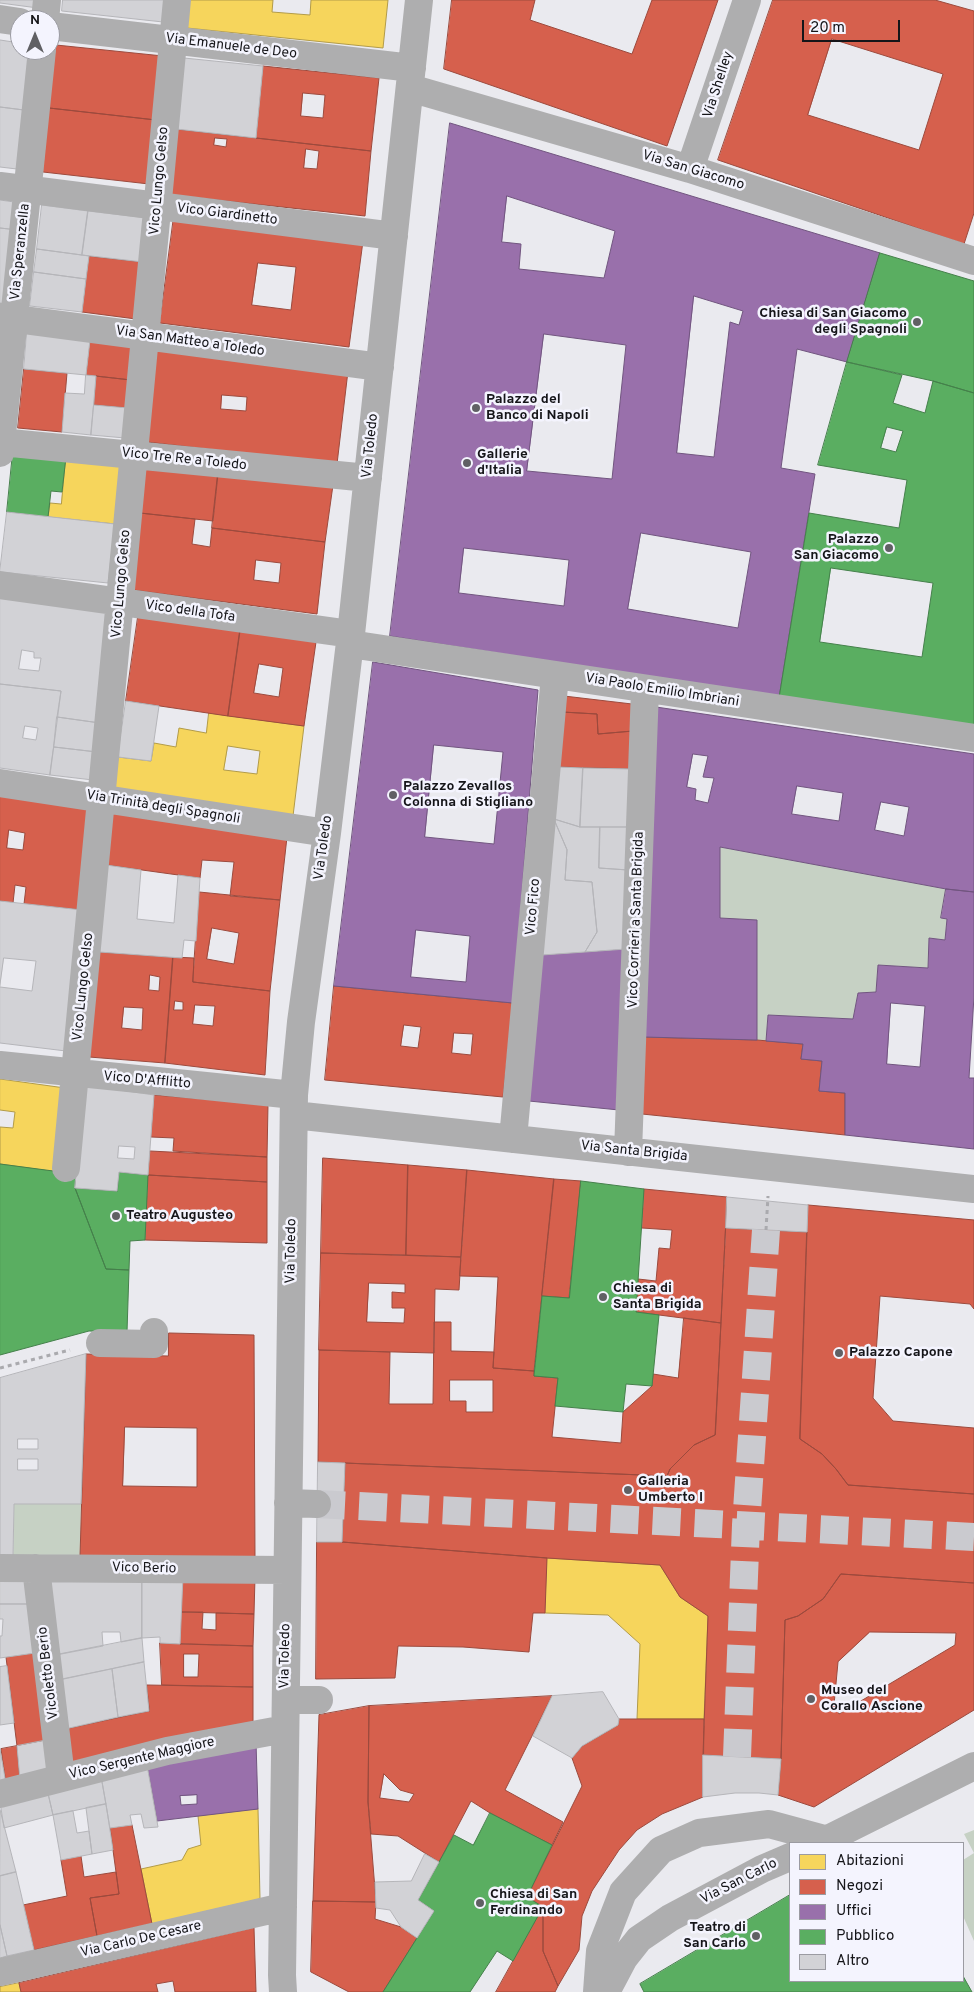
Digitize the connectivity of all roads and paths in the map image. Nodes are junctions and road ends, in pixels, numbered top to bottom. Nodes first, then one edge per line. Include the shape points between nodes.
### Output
1 (177, 0) edge
2 (419, 0) edge
3 (747, 0) edge
4 (60, 27) edge
5 (174, 40) junction
6 (41, 60) edge
7 (411, 78) junction
8 (690, 169) junction
9 (0, 186) edge
10 (27, 189) junction
11 (158, 206) junction
12 (394, 236) junction
13 (974, 261) edge
14 (7, 318) edge
15 (145, 336) junction
16 (380, 367) junction
17 (0, 446) edge
18 (134, 455) junction
19 (368, 478) junction
20 (0, 585) edge
21 (120, 602) junction
22 (350, 639) junction
23 (555, 675) junction
24 (645, 689) junction
25 (974, 738) edge
26 (0, 783) edge
27 (102, 799) junction
28 (327, 832) junction
29 (0, 1065) edge
30 (75, 1074) junction
31 (294, 1105) junction
32 (513, 1139) junction
33 (628, 1152) junction
34 (66, 1168) dead end
35 (974, 1189) edge
36 (767, 1200) dead end
37 (766, 1230) tunnel mouth
38 (154, 1332) dead end
39 (100, 1343) joint
40 (0, 1368) edge
41 (288, 1503) junction
42 (317, 1504) tunnel mouth
43 (0, 1568) edge
44 (36, 1568) junction
45 (287, 1570) junction
46 (286, 1700) junction
47 (319, 1700) dead end
48 (285, 1729) junction
49 (974, 1766) edge
50 (61, 1777) junction
51 (0, 1794) edge
52 (824, 1841) edge
53 (789, 1857) edge
54 (283, 1907) junction
55 (0, 1972) edge
56 (282, 1984) edge
57 (598, 1992) edge
58 (606, 1992) edge

1 - 5 street, Vico Lungo Gelso
2 - 7 street, Via Toledo
3 - 8 street, Via Shelley
4 - 5 street, Via Emanuele de Deo
5 - 7 street, Via Emanuele de Deo
5 - 11 street, Vico Lungo Gelso
6 - 10 street, Via Speranzella
7 - 8 street, Via San Giacomo
7 - 12 street, Via Toledo
8 - 13 street, Via San Giacomo
9 - 10 street, Vico Giardinetto
10 - 11 street, Vico Giardinetto
10 - 14 street, Via Speranzella
11 - 12 street, Vico Giardinetto
11 - 15 street, Vico Lungo Gelso
12 - 16 street, Via Toledo
14 - 15 street, Via San Matteo a Toledo
14 - 17 street, Via Speranzella
15 - 16 street, Via San Matteo a Toledo
15 - 18 street, Vico Lungo Gelso
16 - 19 street, Via Toledo
17 - 18 street, Vico Tre Re a Toledo
18 - 19 street, Vico Tre Re a Toledo
18 - 21 street, Vico Lungo Gelso
19 - 22 street, Via Toledo
20 - 21 street, Vico della Tofa
21 - 22 street, Vico della Tofa
21 - 27 street, Vico Lungo Gelso
22 - 23 street, Via Paolo Emilio Imbriani
22 - 28 street, Via Toledo
23 - 24 street, Via Paolo Emilio Imbriani
23 - 32 street, Vico Fico
24 - 25 street, Via Paolo Emilio Imbriani
24 - 33 street, Vico Corrieri a Santa Brigida
26 - 27 street, Via Trinità degli Spagnoli
27 - 28 street, Via Trinità degli Spagnoli
27 - 30 street, Vico Lungo Gelso
28 - 31 street, Via Toledo via 301,1022
29 - 30 street, Vico D'Afflitto
30 - 31 street, Vico D'Afflitto
30 - 34 street, Vico Lungo Gelso
31 - 32 street, Via Santa Brigida
31 - 41 street, Via Toledo
32 - 33 street, Via Santa Brigida
33 - 35 street, Via Santa Brigida
36 - 37 path
38 - 39 street via 154,1344
39 - 40 path
41 - 42 street
41 - 45 street, Via Toledo
43 - 44 street, Vico Berio
44 - 45 street, Vico Berio
44 - 50 street, Vicoletto Berio
45 - 46 street, Via Toledo
46 - 47 street, Via Toledo
46 - 48 street, Via Toledo
48 - 50 street, Vico Sergente Maggiore via 167,1751
48 - 54 street, Via Toledo
49 - 52 street
50 - 51 street, Vico Sergente Maggiore
52 - 57 street via 768,1824 699,1833 661,1850 623,1892 600,1951
53 - 58 street, Via San Carlo via 670,1918 639,1939 624,1958
54 - 55 street, Via Carlo De Cesare
54 - 56 street, Via Toledo

